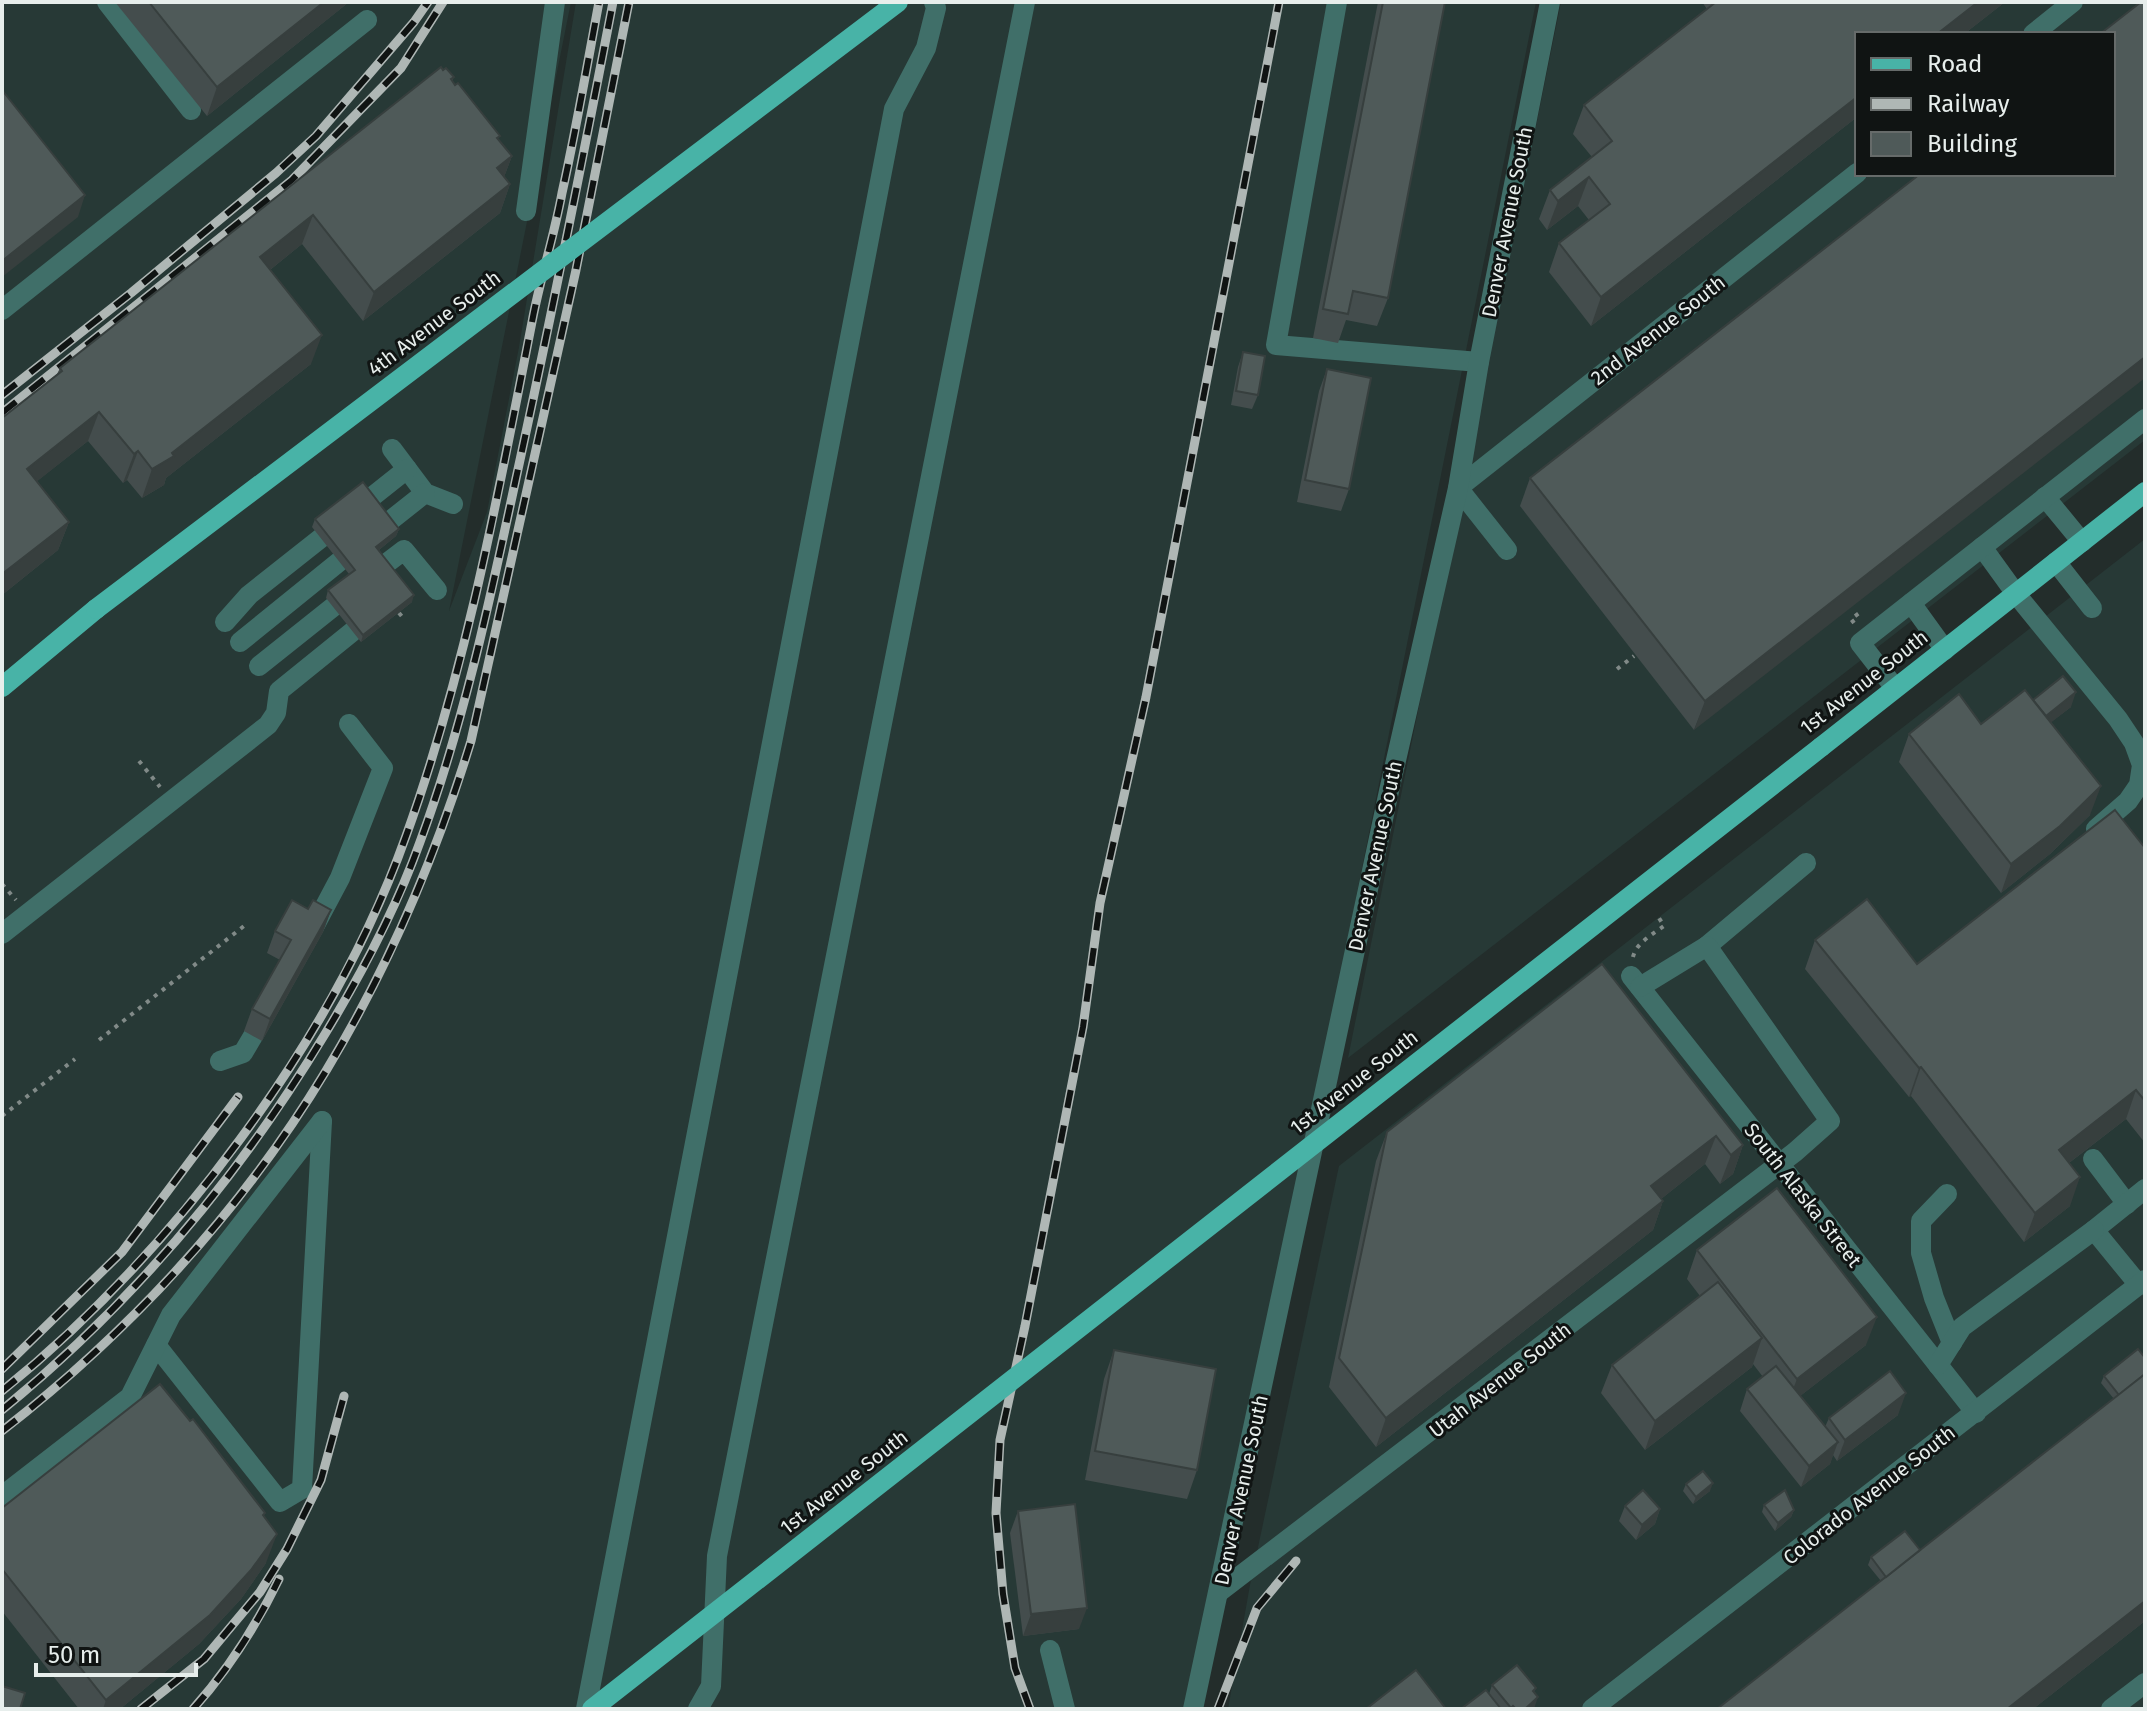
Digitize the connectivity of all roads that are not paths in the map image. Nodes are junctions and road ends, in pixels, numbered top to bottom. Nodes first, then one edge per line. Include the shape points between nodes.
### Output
1 (107, 2) edge
2 (555, 2) edge
3 (898, 2) edge
4 (934, 2) edge
5 (1025, 2) edge
6 (1337, 2) edge
7 (1550, 2) edge
8 (2073, 2) edge
9 (367, 20) dead end
10 (2036, 32) edge
11 (191, 110) dead end
12 (1855, 175) edge
13 (526, 211) dead end
14 (2, 310) edge
15 (1479, 362) junction
16 (2145, 419) edge
17 (392, 449) dead end
18 (407, 469) junction
19 (1458, 488) junction
20 (2145, 492) edge
21 (425, 493) junction
22 (2045, 497) junction
23 (368, 500) edge
24 (453, 504) dead end
25 (386, 524) edge
26 (321, 538) edge
27 (2082, 542) junction
28 (1982, 547) junction
29 (1507, 550) dead end
30 (340, 561) edge
31 (2056, 562) junction
32 (383, 566) edge
33 (425, 582) dead end
34 (2016, 594) junction
35 (1911, 603) junction
36 (333, 607) edge
37 (2092, 608) dead end
38 (225, 622) dead end
39 (352, 632) edge
40 (240, 642) dead end
41 (1945, 650) junction
42 (259, 666) dead end
43 (2, 687) edge
44 (1895, 688) junction
45 (349, 724) dead end
46 (2096, 829) edge
47 (1806, 863) dead end
48 (314, 927) edge
49 (2, 934) edge
50 (1707, 946) junction
51 (253, 1036) dead end
52 (220, 1061) dead end
53 (2093, 1159) dead end
54 (1778, 1164) junction
55 (2145, 1189) edge
56 (1947, 1194) dead end
57 (2127, 1204) junction
58 (2094, 1230) junction
59 (2142, 1283) edge
60 (1952, 1343) junction
61 (156, 1345) junction
62 (1938, 1365) junction
63 (1976, 1413) junction
64 (2, 1496) edge
65 (1219, 1592) junction
66 (1050, 1650) dead end
67 (2145, 1683) edge
68 (586, 1709) edge
69 (592, 1709) edge
70 (698, 1709) edge
71 (1065, 1709) edge
72 (1193, 1709) edge
73 (1592, 1709) edge
74 (2111, 1709) edge

1 - 11 street
2 - 13 street
3 - 43 main road, 4th Avenue South, bridge via 96,609
4 - 68 street via 926,48 894,109
5 - 70 street via 717,1556 711,1686
6 - 15 street via 1276,345
7 - 15 street, Denver Avenue South
8 - 10 street
9 - 14 street
12 - 19 street, 2nd Avenue South
15 - 19 street, Denver Avenue South
16 - 22 street
17 - 18 street
18 - 21 street
18 - 23 street
19 - 29 street
19 - 65 street, Denver Avenue South
20 - 27 main road, 1st Avenue South
21 - 24 street
21 - 25 street
22 - 27 street
22 - 28 street
26 - 38 street via 249,595
27 - 31 main road, 1st Avenue South
28 - 34 street
28 - 35 street
30 - 40 street
31 - 34 main road, 1st Avenue South
31 - 37 street
32 - 33 street via 404,550
34 - 41 main road, 1st Avenue South
34 - 46 street via 2118,719 2142,765 2139,785 2128,801
35 - 41 street
35 - 44 street via 1860,643
36 - 42 street
39 - 49 street via 279,691 268,725
41 - 44 main road, 1st Avenue South
44 - 69 main road, 1st Avenue South, bridge
45 - 48 street via 383,768 340,878
47 - 50 street
50 - 54 street, Utah Avenue South via 1830,1121
50 - 54 street, South Alaska Street via 1635,982
51 - 52 street via 243,1053
53 - 57 street
54 - 62 street, South Alaska Street
54 - 65 street, Utah Avenue South
55 - 57 street
56 - 60 street via 1921,1221 1921,1253
57 - 58 street
58 - 59 street
58 - 60 street via 1962,1327
59 - 63 street, Colorado Avenue South
60 - 62 street
61 - 61 street via 171,1315 322,1121 302,1489 280,1502
61 - 64 street via 130,1397
62 - 63 street, South Alaska Street
63 - 73 street, Colorado Avenue South
65 - 72 street, Denver Avenue South
66 - 71 street
67 - 74 street

